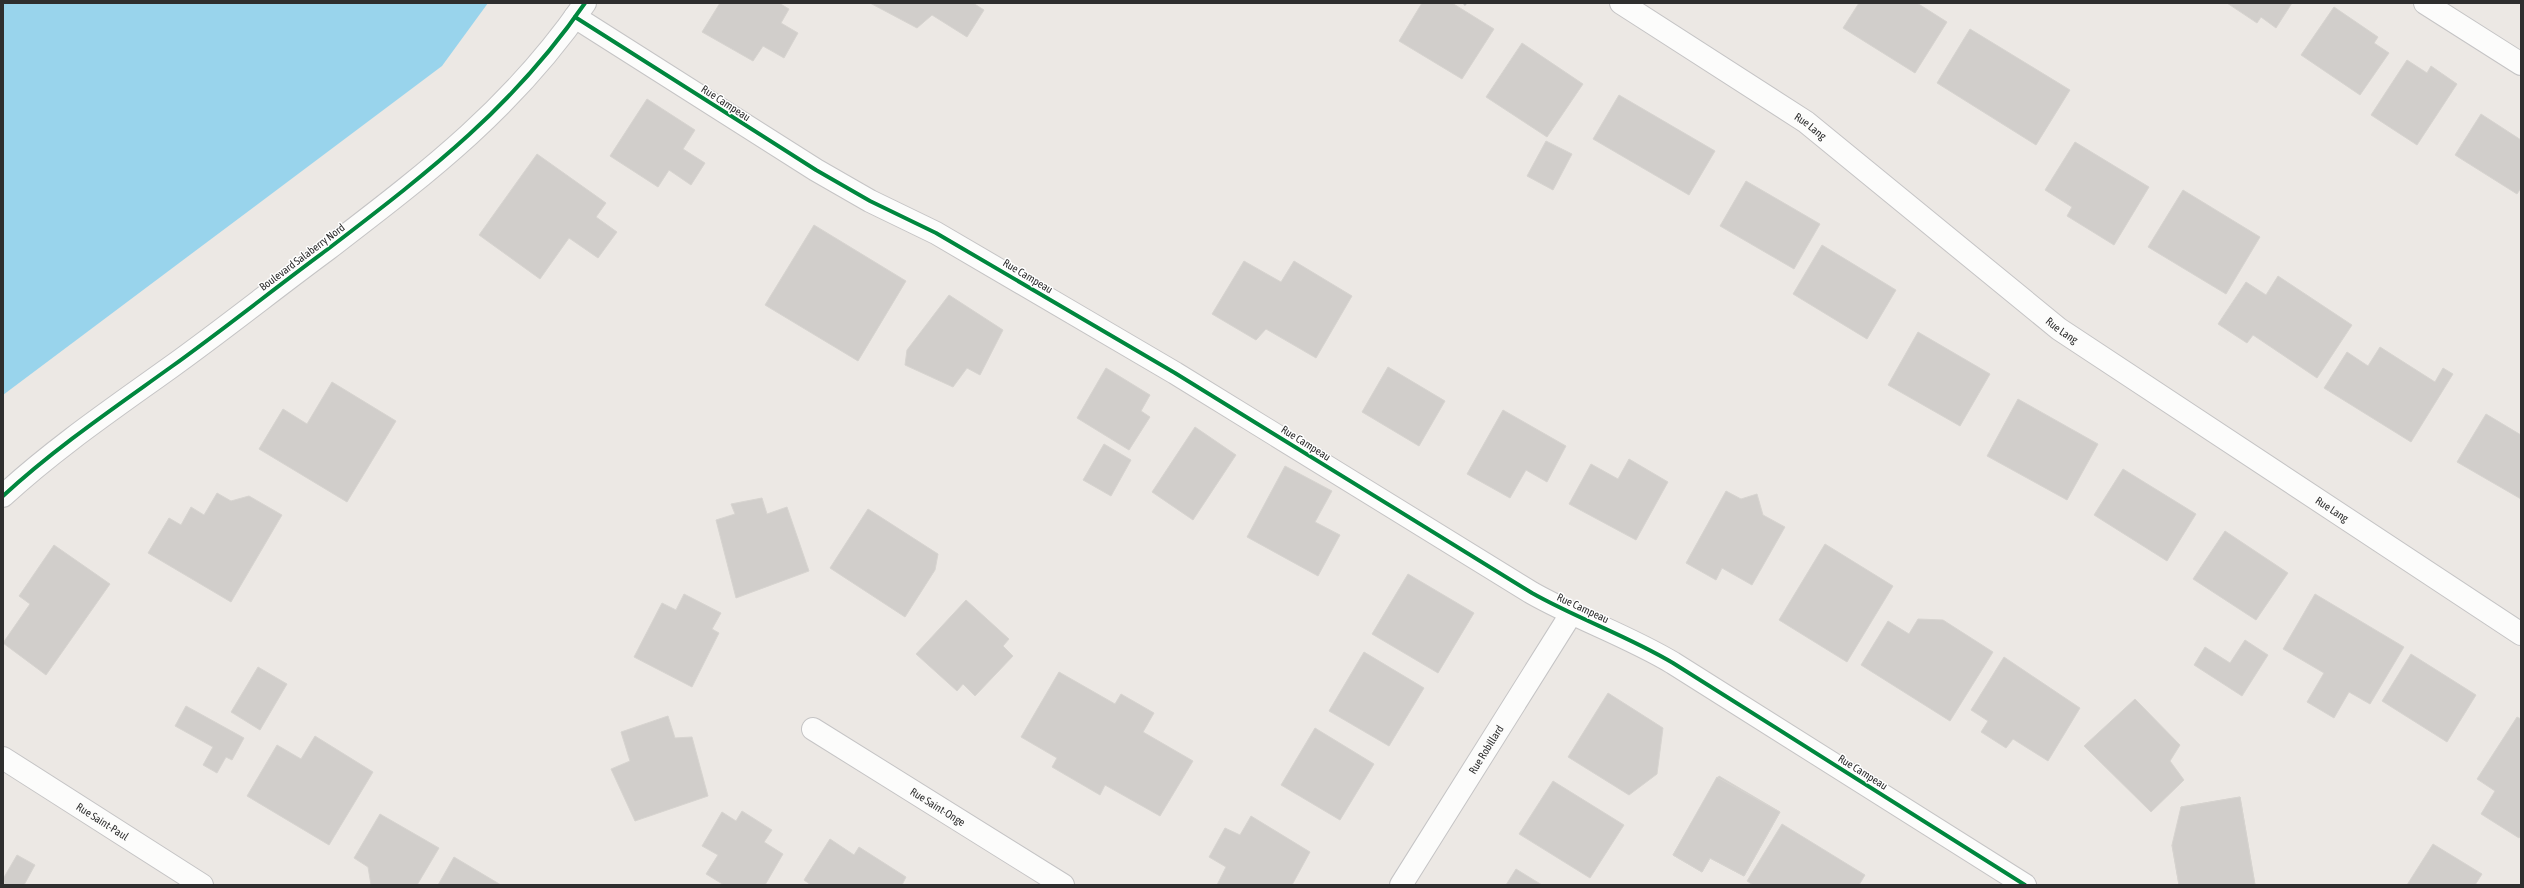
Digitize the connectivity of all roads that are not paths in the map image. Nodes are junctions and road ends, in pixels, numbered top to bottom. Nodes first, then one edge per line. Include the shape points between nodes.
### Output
1 (1621, 3) edge
2 (2425, 3) edge
3 (580, 10) edge
4 (2521, 64) edge
5 (3, 496) edge
6 (1571, 614) junction
7 (2521, 634) edge
8 (813, 729) dead end
9 (3, 758) edge
10 (202, 885) edge
11 (1063, 885) edge
12 (1401, 885) edge
13 (2025, 885) edge

1 - 7 street, Rue Lang via 1806,122 2059,329
2 - 4 street
3 - 5 street, Boulevard Salaberry Nord via 515,91 480,127 407,189 87,428
3 - 6 street, Rue Campeau via 816,170 870,201 936,233 1174,372 1532,593
6 - 12 street, Rue Robillard
6 - 13 street, Rue Campeau via 1625,637 1673,663
8 - 11 street, Rue Saint-Onge
9 - 10 street, Rue Saint-Paul

